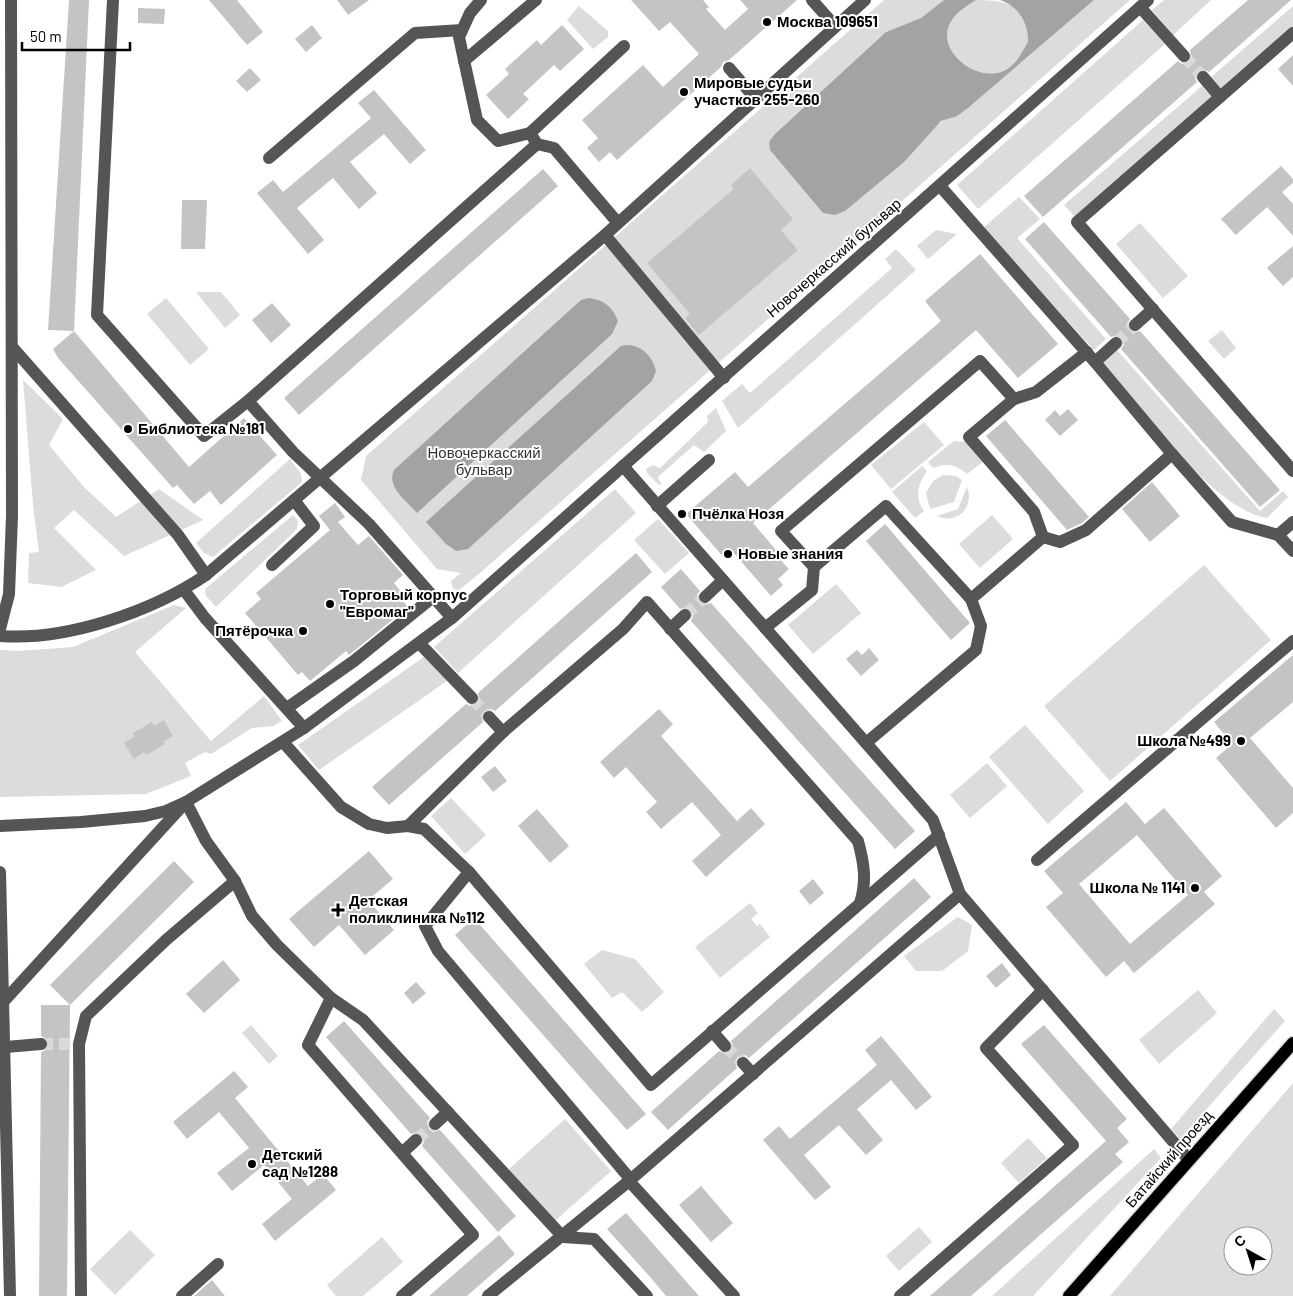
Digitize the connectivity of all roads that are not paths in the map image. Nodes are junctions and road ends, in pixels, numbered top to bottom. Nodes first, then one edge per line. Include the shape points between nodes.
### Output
1 (11, 0) edge
2 (113, 0) edge
3 (481, 0) edge
4 (536, 0) edge
5 (865, 0) edge
6 (815, 1) edge
7 (1144, 4) edge
8 (835, 26) junction
9 (462, 30) junction
10 (1293, 34) edge
11 (624, 46) dead end
12 (1184, 56) tunnel mouth
13 (464, 61) junction
14 (729, 68) dead end
15 (1203, 77) tunnel mouth
16 (756, 98) junction
17 (1220, 98) junction
18 (530, 132) junction
19 (537, 144) junction
20 (269, 158) dead end
21 (940, 186) junction
22 (618, 223) junction
23 (605, 235) junction
24 (1153, 309) junction
25 (1135, 325) tunnel mouth
26 (1116, 343) tunnel mouth
27 (13, 348) junction
28 (1091, 357) junction
29 (724, 378) junction
30 (1014, 399) junction
31 (248, 401) junction
32 (1172, 454) junction
33 (709, 460) dead end
34 (623, 466) junction
35 (1293, 471) edge
36 (321, 478) junction
37 (294, 500) junction
38 (657, 506) junction
39 (1293, 522) edge
40 (1278, 535) junction
41 (1043, 537) junction
42 (1293, 551) edge
43 (272, 565) dead end
44 (814, 567) junction
45 (206, 575) junction
46 (723, 580) junction
47 (184, 590) junction
48 (433, 596) junction
49 (705, 596) tunnel mouth
50 (971, 599) junction
51 (685, 615) tunnel mouth
52 (452, 618) junction
53 (765, 628) junction
54 (0, 629) edge
55 (670, 629) junction
56 (0, 636) edge
57 (1293, 641) edge
58 (420, 644) junction
59 (472, 698) tunnel mouth
60 (287, 708) junction
61 (489, 716) tunnel mouth
62 (304, 728) junction
63 (503, 732) junction
64 (282, 742) junction
65 (866, 743) junction
66 (186, 802) junction
67 (0, 826) edge
68 (408, 826) junction
69 (939, 835) junction
70 (1037, 860) dead end
71 (0, 872) edge
72 (469, 872) junction
73 (234, 881) junction
74 (960, 894) junction
75 (860, 903) junction
76 (1043, 990) junction
77 (331, 998) junction
78 (5, 1000) junction
79 (712, 1031) junction
80 (1293, 1042) edge
81 (41, 1044) tunnel mouth
82 (726, 1046) tunnel mouth
83 (6, 1047) junction
84 (743, 1063) tunnel mouth
85 (753, 1074) junction
86 (448, 1112) junction
87 (435, 1124) tunnel mouth
88 (416, 1140) tunnel mouth
89 (402, 1153) junction
90 (1189, 1160) junction
91 (630, 1181) junction
92 (563, 1237) junction
93 (218, 1264) dead end
94 (10, 1296) edge
95 (81, 1296) edge
96 (182, 1296) edge
97 (402, 1296) edge
98 (488, 1296) edge
99 (647, 1296) edge
100 (734, 1296) edge
101 (900, 1296) edge
102 (1069, 1296) edge

1 - 27 street
2 - 31 street via 98,314 204,436
3 - 9 street
4 - 13 street
5 - 8 street
6 - 8 street
7 - 12 street
7 - 21 street, Новочеркасский бульвар
8 - 16 street
9 - 13 street
9 - 20 street via 416,33
10 - 17 street
11 - 18 street
13 - 18 street via 477,120 498,141
14 - 16 street
15 - 17 street
16 - 22 street
17 - 24 street via 1077,222
18 - 19 street
19 - 22 street via 554,148
19 - 31 street
21 - 28 street
21 - 29 street, Новочеркасский бульвар
22 - 23 street
23 - 29 street
23 - 36 street
24 - 25 street
24 - 35 street
26 - 28 street
27 - 45 street via 178,535
27 - 54 street via 9,594
28 - 30 street via 1036,392
28 - 32 street
29 - 34 street, Новочеркасский бульвар
30 - 41 street via 969,437 1034,512
30 - 44 street via 980,361 781,531
31 - 36 street
32 - 40 street via 1232,522
32 - 41 street via 1086,530 1060,542
33 - 38 street
34 - 38 street
34 - 52 street, Новочеркасский бульвар
36 - 37 street
36 - 48 street via 369,524
37 - 43 street via 314,526
37 - 45 street
38 - 46 street
39 - 40 street
40 - 42 street
41 - 50 street
44 - 50 street via 886,506
44 - 53 street via 812,590
45 - 47 street
46 - 49 street
46 - 53 street
47 - 56 street via 115,618 72,631 14,638
47 - 60 street via 205,618
48 - 52 street
48 - 60 street via 354,662
50 - 65 street via 981,626 976,650
51 - 55 street
52 - 58 street, Новочеркасский бульвар
53 - 65 street
55 - 63 street via 648,602 623,629
55 - 75 street via 858,841 865,872
57 - 70 street
58 - 59 street
58 - 62 street, Новочеркасский бульвар
60 - 62 street
61 - 63 street
62 - 64 street, Новочеркасский бульвар
63 - 68 street
64 - 66 street, Новочеркасский бульвар
64 - 68 street via 341,807 368,824 387,828
65 - 69 street via 934,820
66 - 67 street, Новочеркасский бульвар via 145,816
66 - 73 street via 206,841
66 - 78 street
68 - 72 street via 424,829
69 - 74 street
69 - 75 street
71 - 78 street
72 - 79 street via 651,1085
72 - 91 street via 426,926 438,951
73 - 77 street via 252,916
73 - 95 street via 86,1016 74,1044
74 - 76 street
74 - 85 street
75 - 79 street
76 - 90 street
76 - 101 street via 986,1048 1073,1145
77 - 86 street via 363,1020
77 - 89 street via 308,1045
78 - 83 street
79 - 82 street
80 - 90 main road, Батайский проезд
81 - 83 street
83 - 94 street
84 - 85 street
85 - 91 street
86 - 87 street
86 - 92 street
88 - 89 street
89 - 97 street via 473,1235
90 - 102 main road, Батайский проезд
91 - 92 street
91 - 100 street
92 - 98 street
92 - 99 street via 594,1239
93 - 96 street

